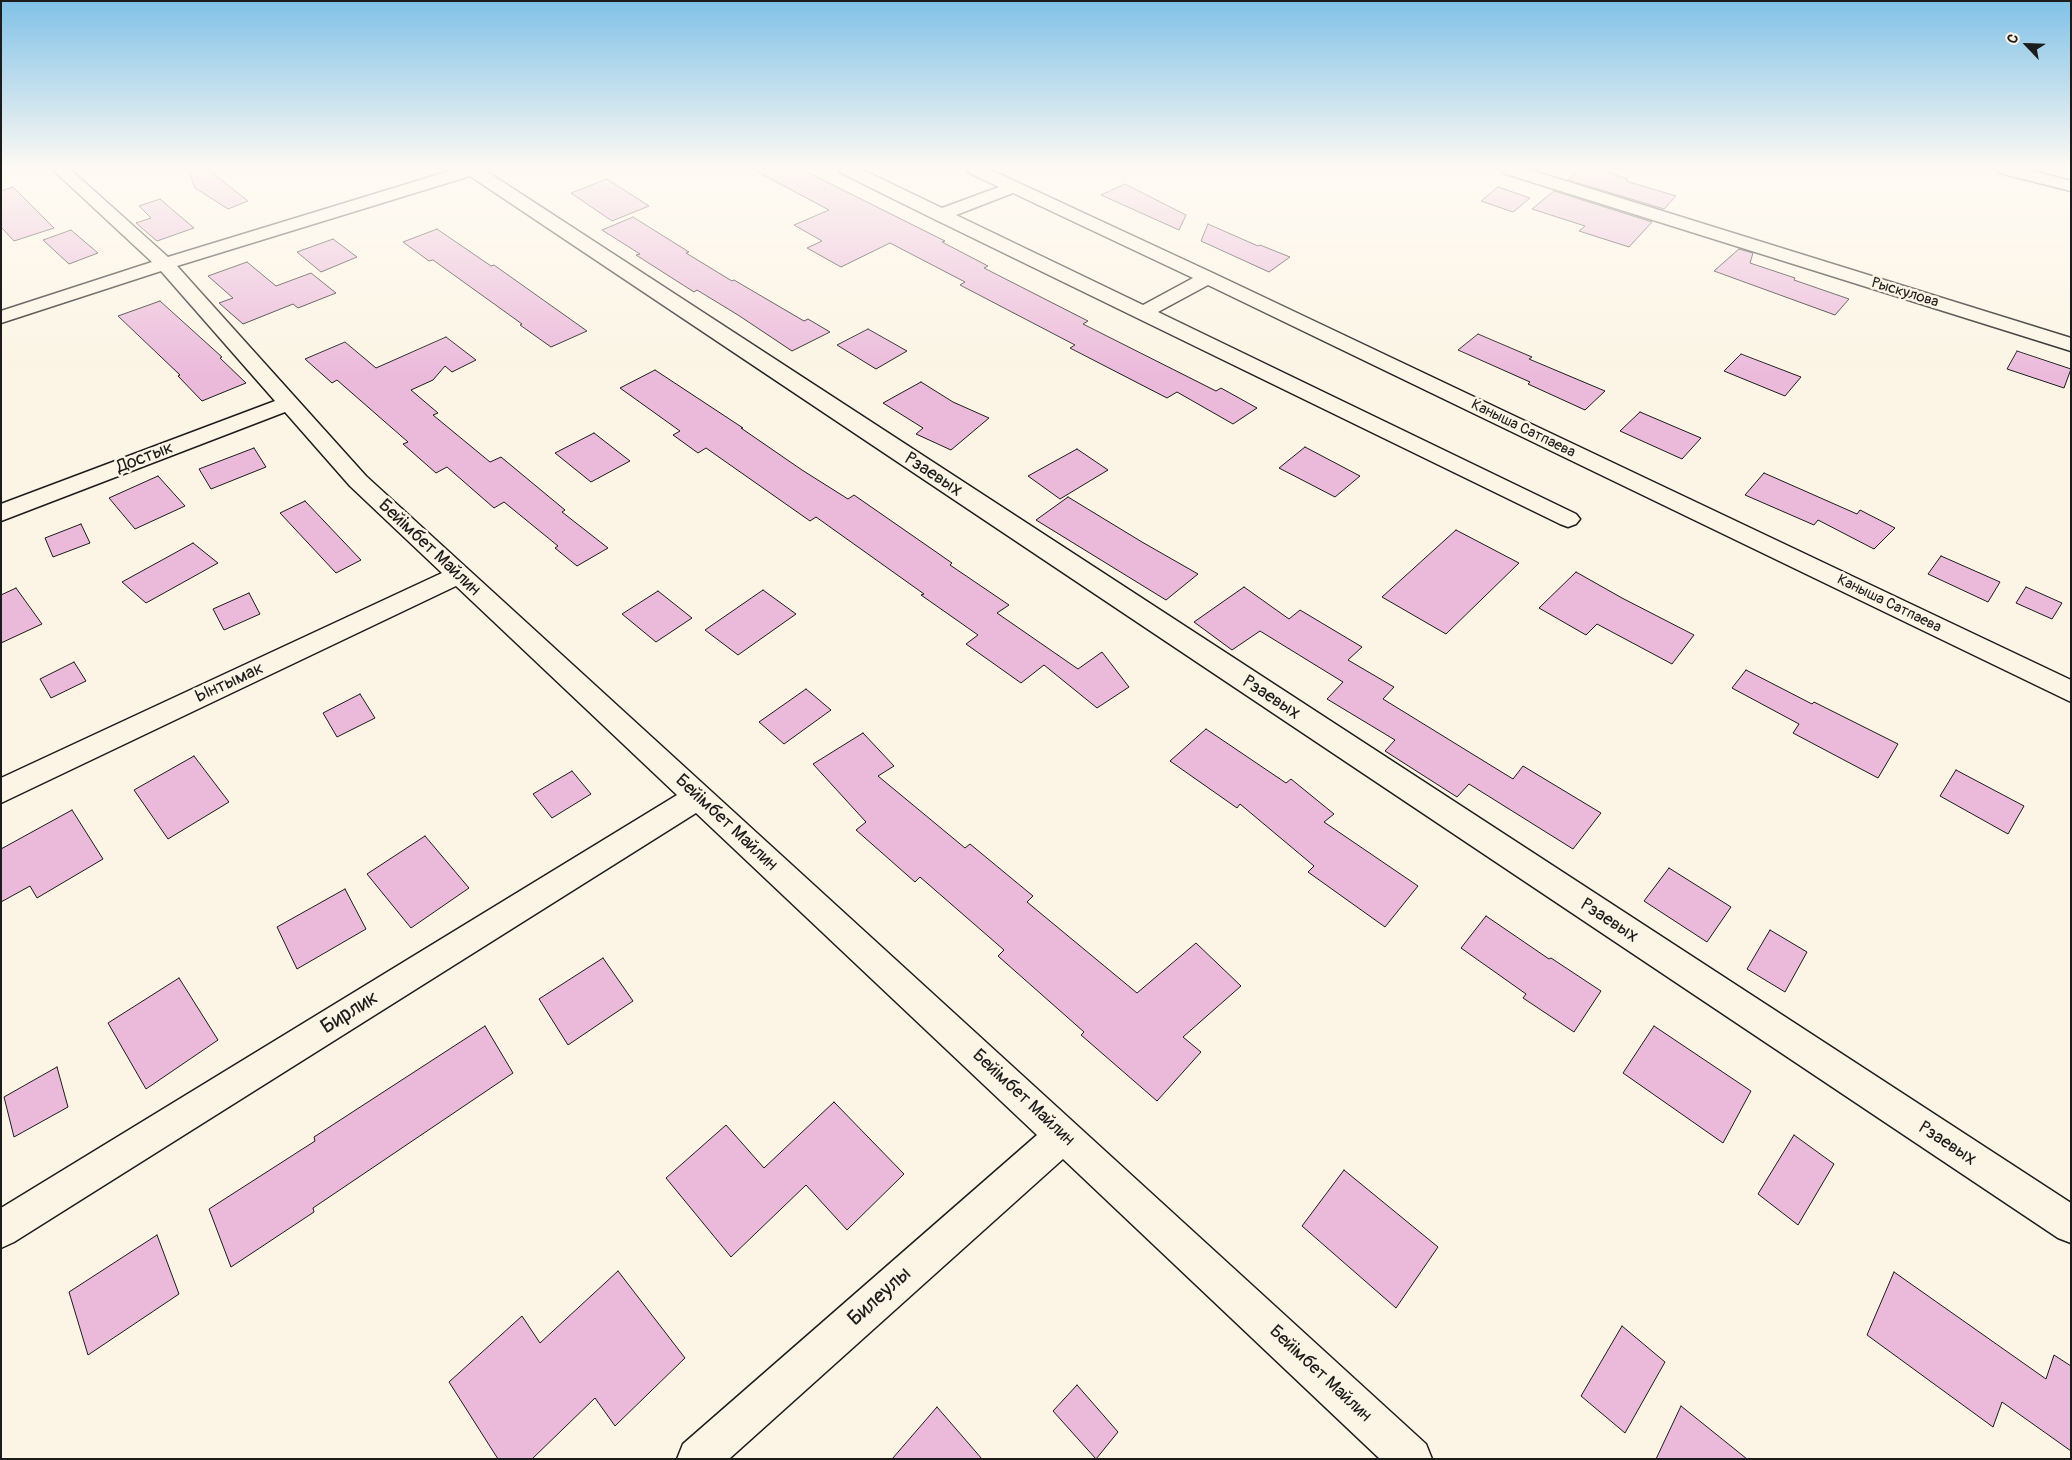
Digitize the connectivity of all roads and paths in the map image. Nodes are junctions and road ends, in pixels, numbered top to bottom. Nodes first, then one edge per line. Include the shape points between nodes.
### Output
1 (135, 237) edge
2 (253, 237) edge
3 (575, 237) edge
4 (986, 237) edge
5 (1120, 237) edge
6 (1727, 237) edge
7 (165, 264) junction
8 (1208, 278) junction
9 (1142, 313) junction
10 (1, 317) edge
11 (2071, 345) edge
12 (289, 404) junction
13 (1, 513) edge
14 (1568, 518) dead end
15 (458, 575) junction
16 (2071, 692) edge
17 (1, 791) edge
18 (698, 797) junction
19 (1063, 1136) junction
20 (2071, 1225) edge
21 (1, 1229) edge
22 (698, 1459) edge
23 (1411, 1459) edge

1 - 7 street, Бейімбет Майлин
2 - 7 street
3 - 20 street, Рзаевых
4 - 9 street
5 - 8 street, Каныша Сатпаева
6 - 11 street, Рыскулова
7 - 10 street
7 - 12 street, Бейімбет Майлин
8 - 9 street
8 - 16 street, Каныша Сатпаева
9 - 14 street
12 - 13 street, Достык
12 - 15 street, Бейімбет Майлин via 358,481
15 - 17 street, Ынтымак
15 - 18 street, Бейімбет Майлин
18 - 19 street, Бейімбет Майлин
18 - 21 street, Бирлик
19 - 22 street, Билеулы
19 - 23 street, Бейімбет Майлин

